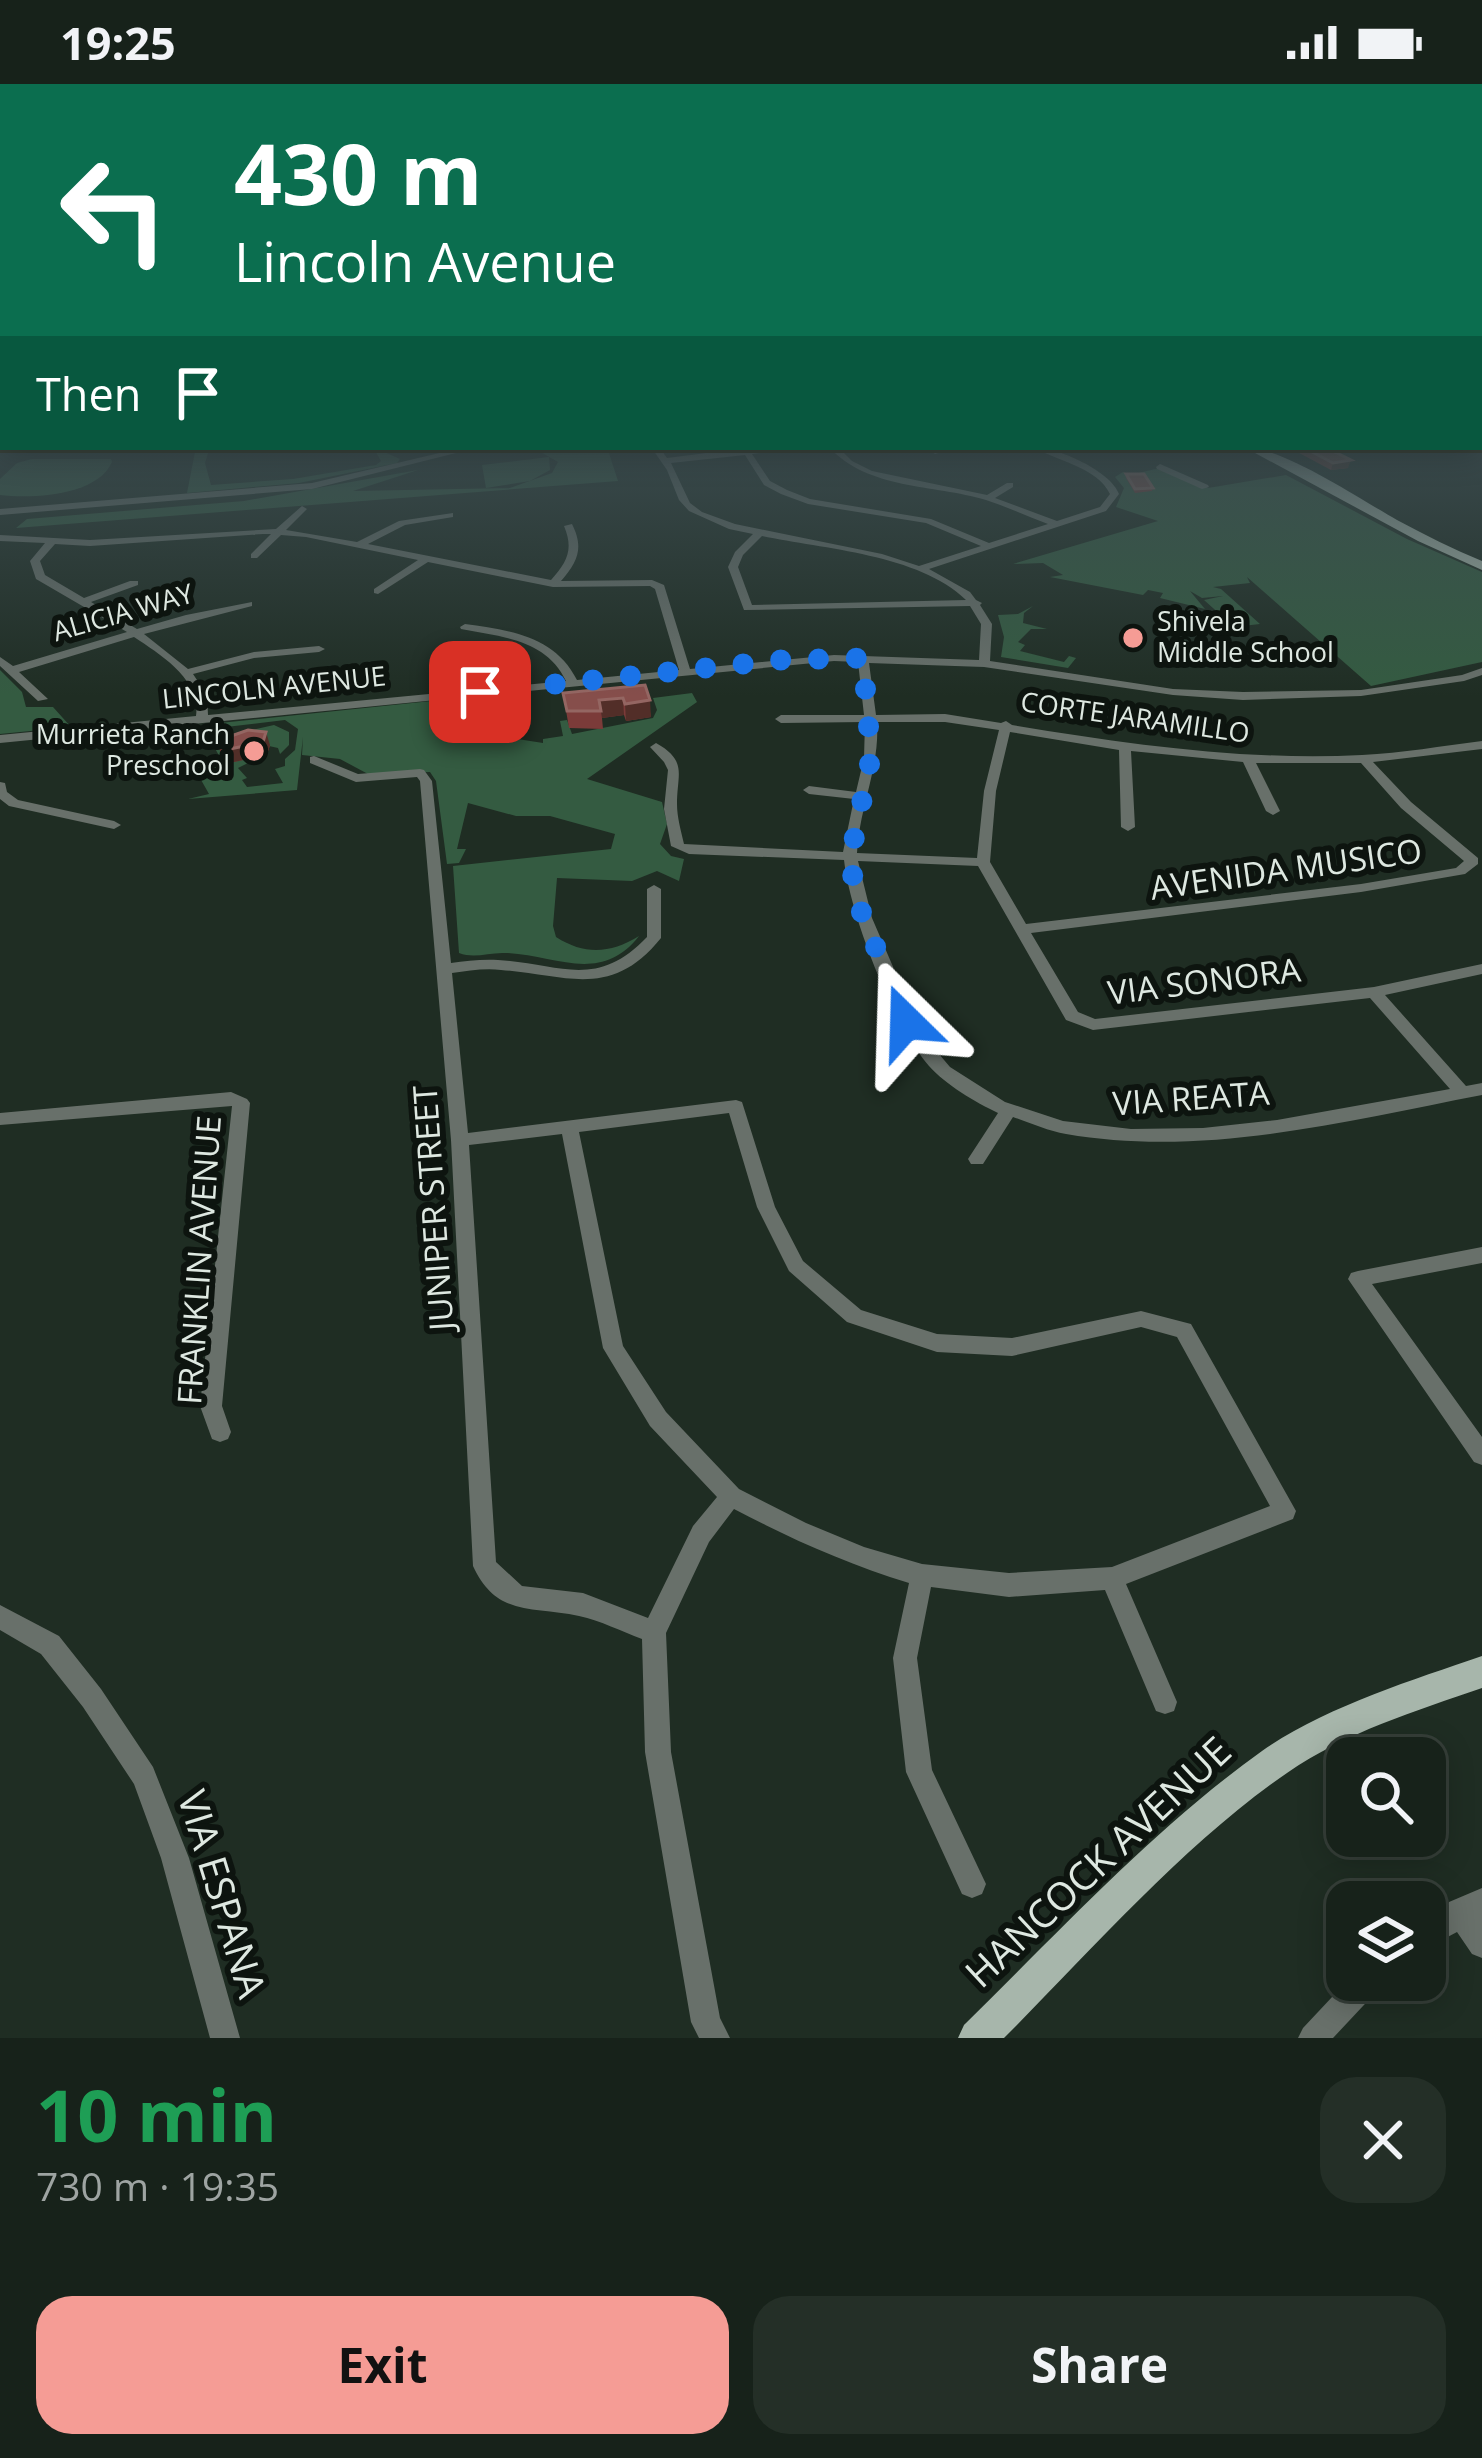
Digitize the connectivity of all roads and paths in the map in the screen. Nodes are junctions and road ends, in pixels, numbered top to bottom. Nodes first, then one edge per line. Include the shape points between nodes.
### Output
1 (297, 513) edge
2 (697, 513) edge
3 (881, 513) edge
4 (1028, 513) edge
5 (1090, 513) edge
6 (1374, 513) edge
7 (450, 515) dead end
8 (1056, 524) junction
9 (569, 526) dead end
10 (278, 532) junction
11 (758, 534) junction
12 (0, 538) edge
13 (50, 544) junction
14 (360, 544) junction
15 (986, 544) junction
16 (850, 551) junction
17 (254, 556) dead end
18 (425, 559) junction
19 (840, 563) dead end
20 (1482, 566) edge
21 (922, 568) junction
22 (134, 583) dead end
23 (553, 584) junction
24 (379, 591) dead end
25 (85, 601) junction
26 (977, 603) junction
27 (248, 604) dead end
28 (465, 627) dead end
29 (136, 634) junction
30 (319, 649) dead end
31 (863, 658) junction
32 (0, 660) edge
33 (984, 664) junction
34 (14, 670) junction
35 (685, 671) junction
36 (1482, 671) edge
37 (184, 673) junction
38 (1464, 678) junction
39 (572, 682) junction
40 (1482, 688) edge
41 (42, 699) dead end
42 (868, 716) junction
43 (201, 719) junction
44 (781, 719) dead end
45 (1006, 725) junction
46 (4, 739) edge
47 (1482, 746) edge
48 (1125, 747) junction
49 (656, 748) dead end
50 (1466, 748) junction
51 (0, 759) edge
52 (1248, 759) junction
53 (1364, 759) junction
54 (314, 760) dead end
55 (1482, 760) edge
56 (0, 786) edge
57 (809, 790) dead end
58 (859, 796) junction
59 (1274, 811) dead end
60 (114, 825) dead end
61 (1127, 826) dead end
62 (850, 859) junction
63 (983, 862) junction
64 (654, 889) dead end
65 (1026, 929) junction
66 (446, 969) junction
67 (1482, 969) edge
68 (1374, 992) junction
69 (1473, 1091) edge
70 (1007, 1113) junction
71 (0, 1119) edge
72 (569, 1127) junction
73 (460, 1140) junction
74 (977, 1159) dead end
75 (1482, 1255) edge
76 (220, 1432) dead end
77 (1482, 1455) edge
78 (731, 1496) junction
79 (922, 1575) junction
80 (1112, 1578) junction
81 (0, 1617) edge
82 (654, 1632) junction
83 (1482, 1672) edge
84 (1165, 1702) dead end
85 (973, 1884) dead end
86 (1471, 1907) edge
87 (1482, 1944) edge
88 (1348, 2001) edge
89 (225, 2038) edge
90 (716, 2038) edge
91 (976, 2038) edge
92 (1313, 2038) edge

1 - 10 street
2 - 11 street
3 - 15 street
4 - 8 street
5 - 8 street
6 - 20 main road
7 - 14 street via 402,523
8 - 15 street
9 - 23 street via 577,556
10 - 13 street
10 - 14 street
10 - 17 street
11 - 16 street
11 - 26 street via 733,567 748,608
12 - 13 street
13 - 25 street via 35,562 40,577
14 - 18 street
15 - 21 street
16 - 19 street
16 - 21 street
18 - 23 street
18 - 24 street
21 - 26 street
22 - 25 street
23 - 35 street via 660,587
25 - 29 street
26 - 33 street via 992,640
27 - 29 street, ALICIA WAY
28 - 39 street via 535,642 566,666
29 - 34 street, ALICIA WAY
29 - 37 street
30 - 37 street
31 - 33 street, LINCOLN AVENUE
31 - 35 street, LINCOLN AVENUE
31 - 42 street, VIA REATA
32 - 34 street
33 - 38 street, LINCOLN AVENUE via 1243,696 1361,693
34 - 41 street
35 - 39 street, LINCOLN AVENUE
36 - 38 street, LINCOLN AVENUE
37 - 43 street via 199,688
38 - 40 street
39 - 43 street, LINCOLN AVENUE
42 - 44 street, CORTE JARAMILLO
42 - 45 street, CORTE JARAMILLO
42 - 58 street, VIA REATA via 871,757
43 - 46 street, LINCOLN AVENUE
45 - 48 street, CORTE JARAMILLO
45 - 63 street
46 - 51 street
47 - 50 street, CORTE JARAMILLO
48 - 52 street, CORTE JARAMILLO
48 - 61 street
49 - 62 street via 675,769 678,845
50 - 53 street, CORTE JARAMILLO
50 - 55 street
52 - 53 street, CORTE JARAMILLO
52 - 59 street
53 - 65 street, AVENIDA MUSICO via 1473,861 1460,872 1361,888
54 - 66 street, JUNIPER STREET via 356,778 424,776
56 - 60 street via 14,803
57 - 58 street
58 - 62 street, VIA REATA
62 - 63 street
62 - 70 street, VIA REATA via 857,901 906,1022 941,1069
63 - 65 street, VIA SONORA
64 - 66 street via 653,938 605,972
65 - 68 street, VIA SONORA via 1072,1016 1093,1025
66 - 73 street, JUNIPER STREET
67 - 68 street, VIA SONORA
68 - 69 street
69 - 70 street, VIA REATA via 1133,1139
70 - 74 street
71 - 76 street, FRANKLIN AVENUE via 242,1103 211,1406
72 - 73 street
72 - 78 street via 613,1348 658,1419
72 - 80 street via 736,1106 766,1207 796,1266 854,1316 937,1342 1012,1347 1141,1319 1184,1330 1285,1511
73 - 82 street, JUNIPER STREET via 485,1566 502,1590 523,1599 581,1605
75 - 77 street via 1358,1279
78 - 79 street via 820,1540
78 - 82 street via 701,1534
79 - 80 street via 1009,1585
79 - 85 street via 905,1658 919,1772
80 - 84 street
81 - 89 street, VIA ESPANA via 50,1645 144,1777 176,1858
82 - 90 street via 658,1752 706,2023
83 - 91 main road, HANCOCK AVENUE via 1374,1709 1277,1760 1183,1836
86 - 87 street
88 - 92 street

